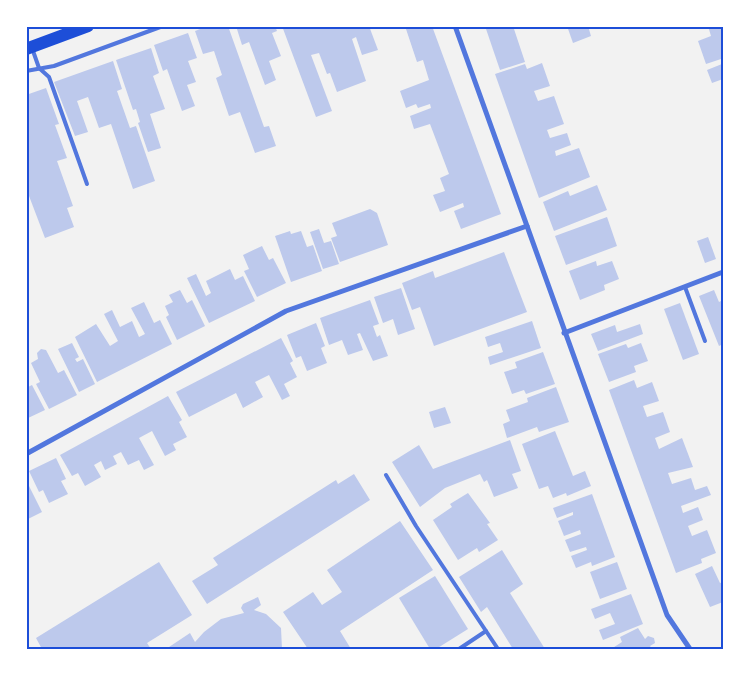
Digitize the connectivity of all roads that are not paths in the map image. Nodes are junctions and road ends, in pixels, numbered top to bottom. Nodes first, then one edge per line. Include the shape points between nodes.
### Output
1 (88, 26) edge
2 (163, 26) edge
3 (455, 26) edge
4 (29, 48) edge
5 (39, 68) junction
6 (26, 71) edge
7 (87, 184) dead end
8 (527, 226) junction
9 (723, 272) edge
10 (684, 287) junction
11 (564, 333) junction
12 (705, 341) dead end
13 (26, 454) edge
14 (386, 475) dead end
15 (486, 631) junction
16 (459, 649) edge
17 (498, 649) edge
18 (690, 649) edge

1 - 4 main road
2 - 5 lane via 54,66
3 - 8 street
4 - 5 lane
5 - 6 lane
5 - 7 lane via 49,77
8 - 11 street
8 - 13 street via 286,311
9 - 10 street
10 - 11 street
10 - 12 lane
11 - 18 street via 667,615
14 - 15 lane
15 - 16 lane
15 - 17 lane

